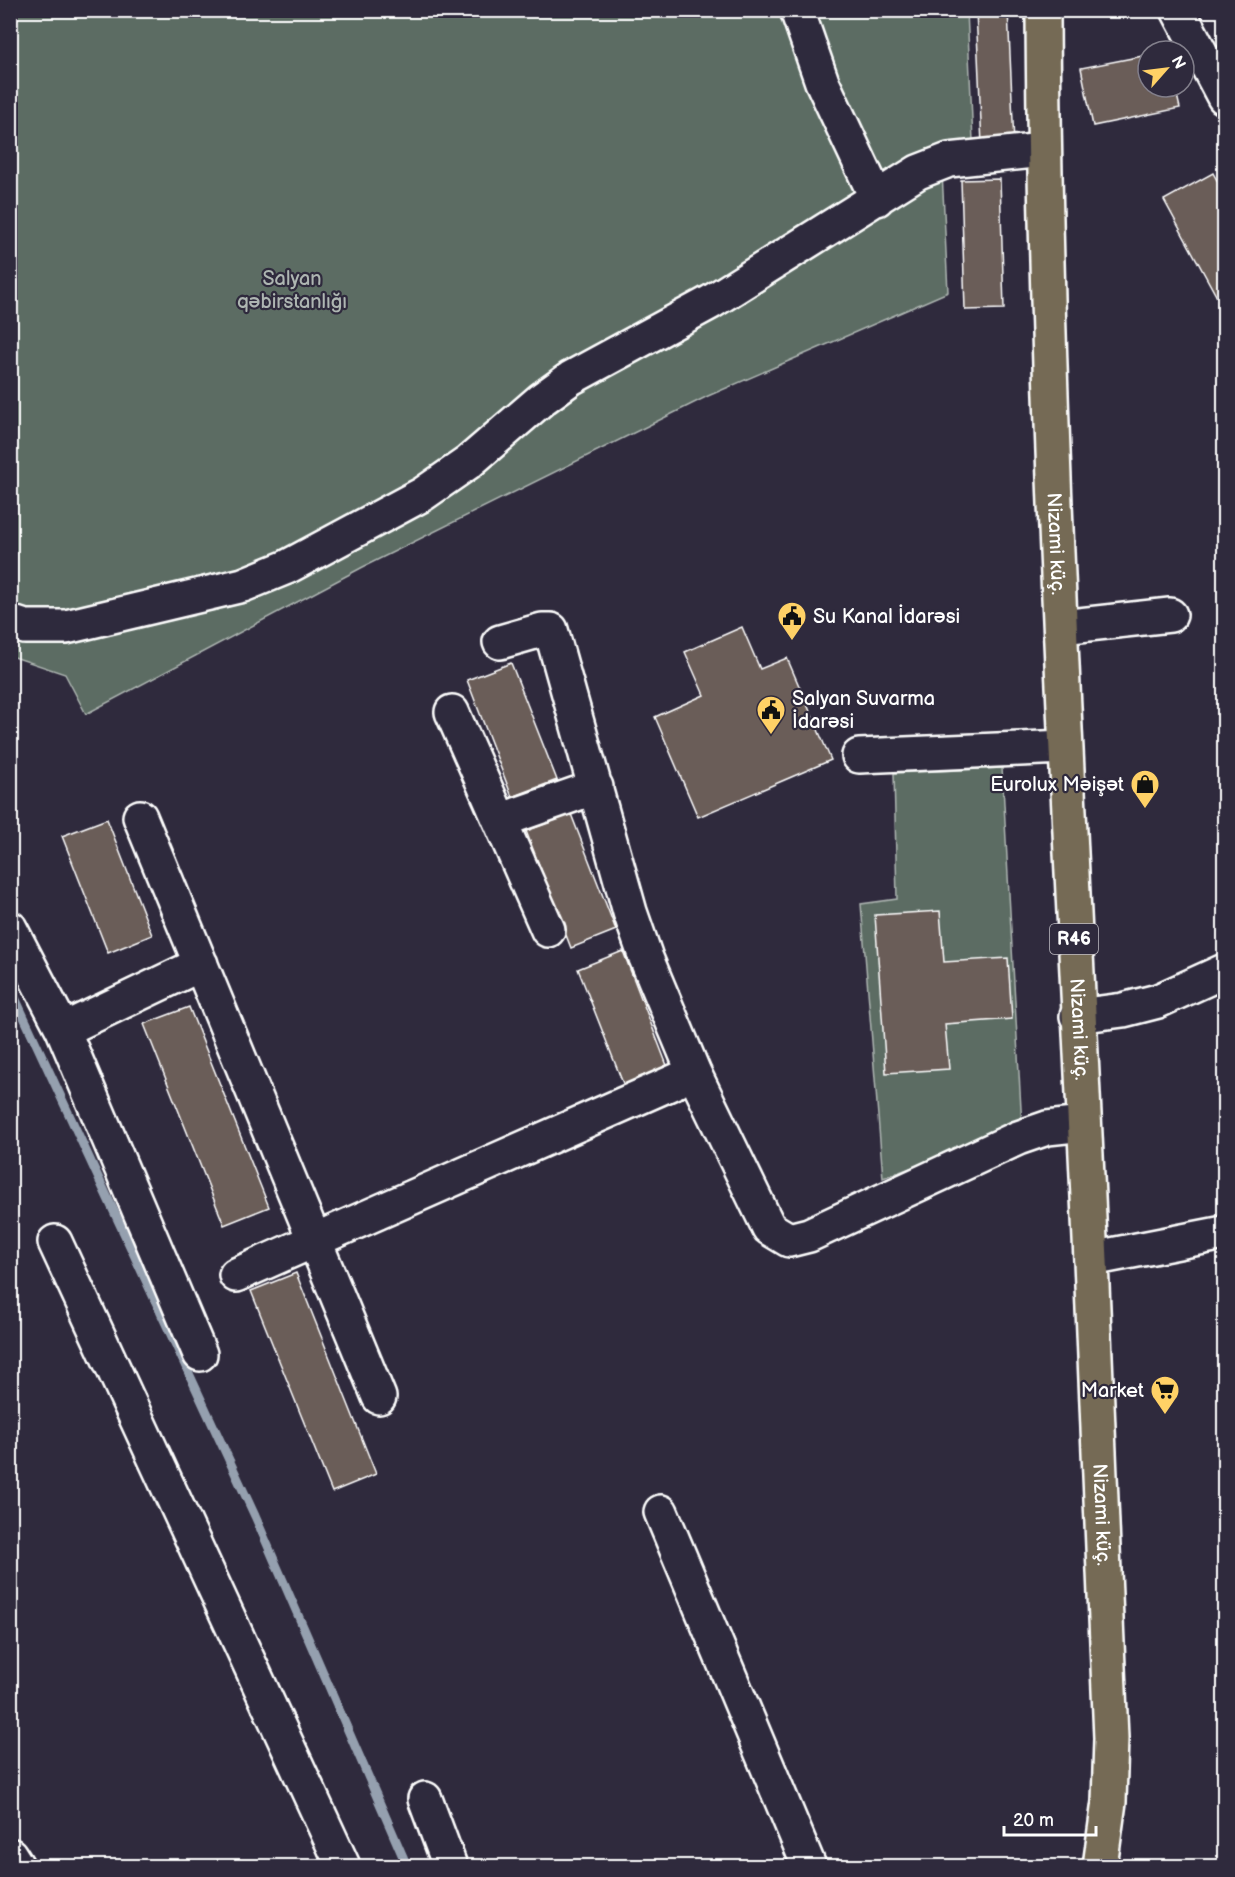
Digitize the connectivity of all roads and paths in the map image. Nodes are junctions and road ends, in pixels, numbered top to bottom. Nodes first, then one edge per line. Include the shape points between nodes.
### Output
1 (797, 10) edge
2 (1043, 10) edge
3 (1178, 10) edge
4 (1224, 98) edge
5 (1044, 150) junction
6 (877, 199) junction
7 (1170, 615) dead end
8 (10, 622) edge
9 (1061, 627) junction
10 (500, 642) dead end
11 (452, 712) dead end
12 (1065, 747) junction
13 (859, 756) dead end
14 (596, 788) junction
15 (140, 817) dead end
16 (502, 820) junction
17 (10, 928) edge
18 (548, 930) dead end
19 (201, 964) junction
20 (1224, 971) edge
21 (1077, 1016) junction
22 (63, 1030) junction
23 (694, 1073) junction
24 (1084, 1124) junction
25 (1224, 1233) edge
26 (315, 1241) junction
27 (55, 1242) dead end
28 (1091, 1259) junction
29 (236, 1275) dead end
30 (200, 1354) dead end
31 (379, 1397) dead end
32 (661, 1512) dead end
33 (425, 1799) dead end
34 (10, 1855) edge
35 (17, 1866) edge
36 (343, 1866) edge
37 (450, 1866) edge
38 (809, 1866) edge
39 (1100, 1866) edge

1 - 6 street via 822,82
2 - 5 main road, Nizami küç. / R46
3 - 4 street
5 - 6 street via 949,160 918,172
5 - 9 main road, Nizami küç. / R46
6 - 8 street via 711,302 571,378 469,462 423,494 287,567 243,585 66,627 25,627
7 - 9 street
9 - 12 main road, Nizami küç. / R46
10 - 14 street via 551,630
11 - 16 street
12 - 13 street
12 - 21 main road, Nizami küç. / R46
14 - 16 street
14 - 23 street via 630,912
15 - 19 street
16 - 18 street
17 - 22 street
19 - 22 street
19 - 26 street
20 - 21 street via 1158,1001
21 - 24 main road, Nizami küç. / R46
22 - 30 street
23 - 24 street via 754,1202 769,1228 789,1240 809,1235 1018,1138 1047,1128
23 - 26 street
24 - 28 main road, Nizami küç. / R46
25 - 28 street
26 - 29 street
26 - 31 street
27 - 36 street
28 - 39 main road, Nizami küç. / R46 via 1111,1738 1109,1802
32 - 38 street
33 - 37 street
34 - 35 street

